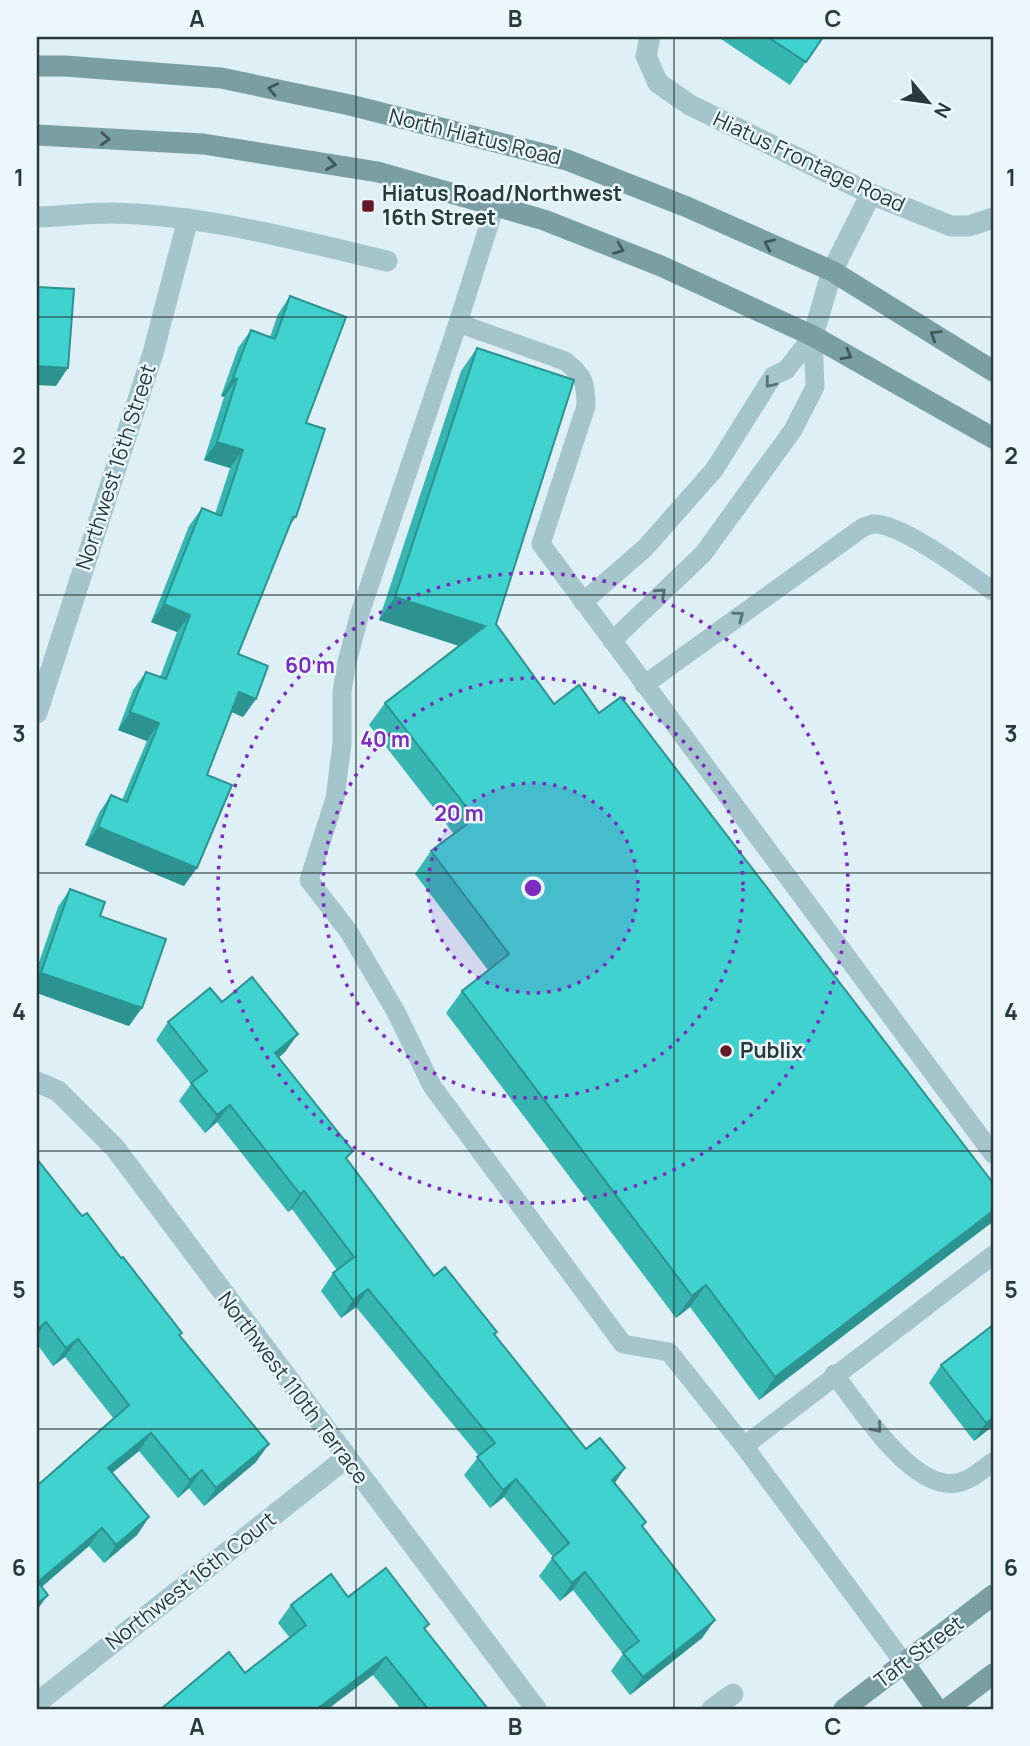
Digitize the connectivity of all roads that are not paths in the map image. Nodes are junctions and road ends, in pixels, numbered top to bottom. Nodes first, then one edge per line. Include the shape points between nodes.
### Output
1 (648, 47) edge
2 (37, 66) edge
3 (37, 135) edge
4 (870, 194) junction
5 (495, 206) junction
6 (37, 217) edge
7 (993, 218) edge
8 (188, 219) junction
9 (387, 261) dead end
10 (832, 271) junction
11 (458, 323) junction
12 (813, 336) junction
13 (993, 371) edge
14 (993, 438) edge
15 (993, 591) edge
16 (583, 602) junction
17 (612, 641) junction
18 (47, 645) edge
19 (644, 685) junction
20 (37, 713) edge
21 (37, 1082) edge
22 (993, 1154) edge
23 (993, 1255) edge
24 (834, 1374) junction
25 (744, 1446) junction
26 (346, 1458) junction
27 (993, 1462) edge
28 (993, 1595) edge
29 (904, 1663) junction
30 (993, 1674) edge
31 (733, 1694) dead end
32 (37, 1703) edge
33 (536, 1709) edge
34 (712, 1709) edge
35 (844, 1709) edge
36 (937, 1709) edge
37 (947, 1709) edge

1 - 4 street, Hiatus Frontage Road via 658,83 690,105
10 -> 2 main road, North Hiatus Road via 553,157 350,105 221,78
3 -> 5 main road via 203,144 377,172
4 - 7 street, Hiatus Frontage Road via 951,226
4 - 10 street
5 - 11 lane
5 -> 12 main road via 661,266
6 - 8 street via 112,213
8 - 9 street
8 - 18 street, Northwest 16th Street via 153,353
10 - 12 street
13 -> 10 main road, North Hiatus Road
11 - 16 lane via 565,361 579,372 586,386 586,406 541,544
11 - 25 lane via 360,613 342,691 335,798 309,880 356,944 432,1086 623,1344 669,1353
12 -> 14 main road
12 -> 16 lane via 786,370 773,376 714,470 645,548
17 -> 12 lane via 702,554 793,430 815,387
19 -> 15 lane via 862,527 873,524 945,557
16 - 17 lane
17 - 19 lane
18 - 20 street, Northwest 16th Street
19 - 22 lane
21 - 26 street, Northwest 110th Terrace via 58,1091 115,1148
23 - 24 lane
24 - 25 lane
24 -> 27 lane via 899,1456 923,1477 959,1483
25 - 29 lane
26 - 32 street, Northwest 16th Court
26 - 33 street, Northwest 110th Terrace
28 - 29 main road, Taft Street
29 - 35 main road, Taft Street
29 - 36 main road
30 - 37 main road
31 - 34 street

